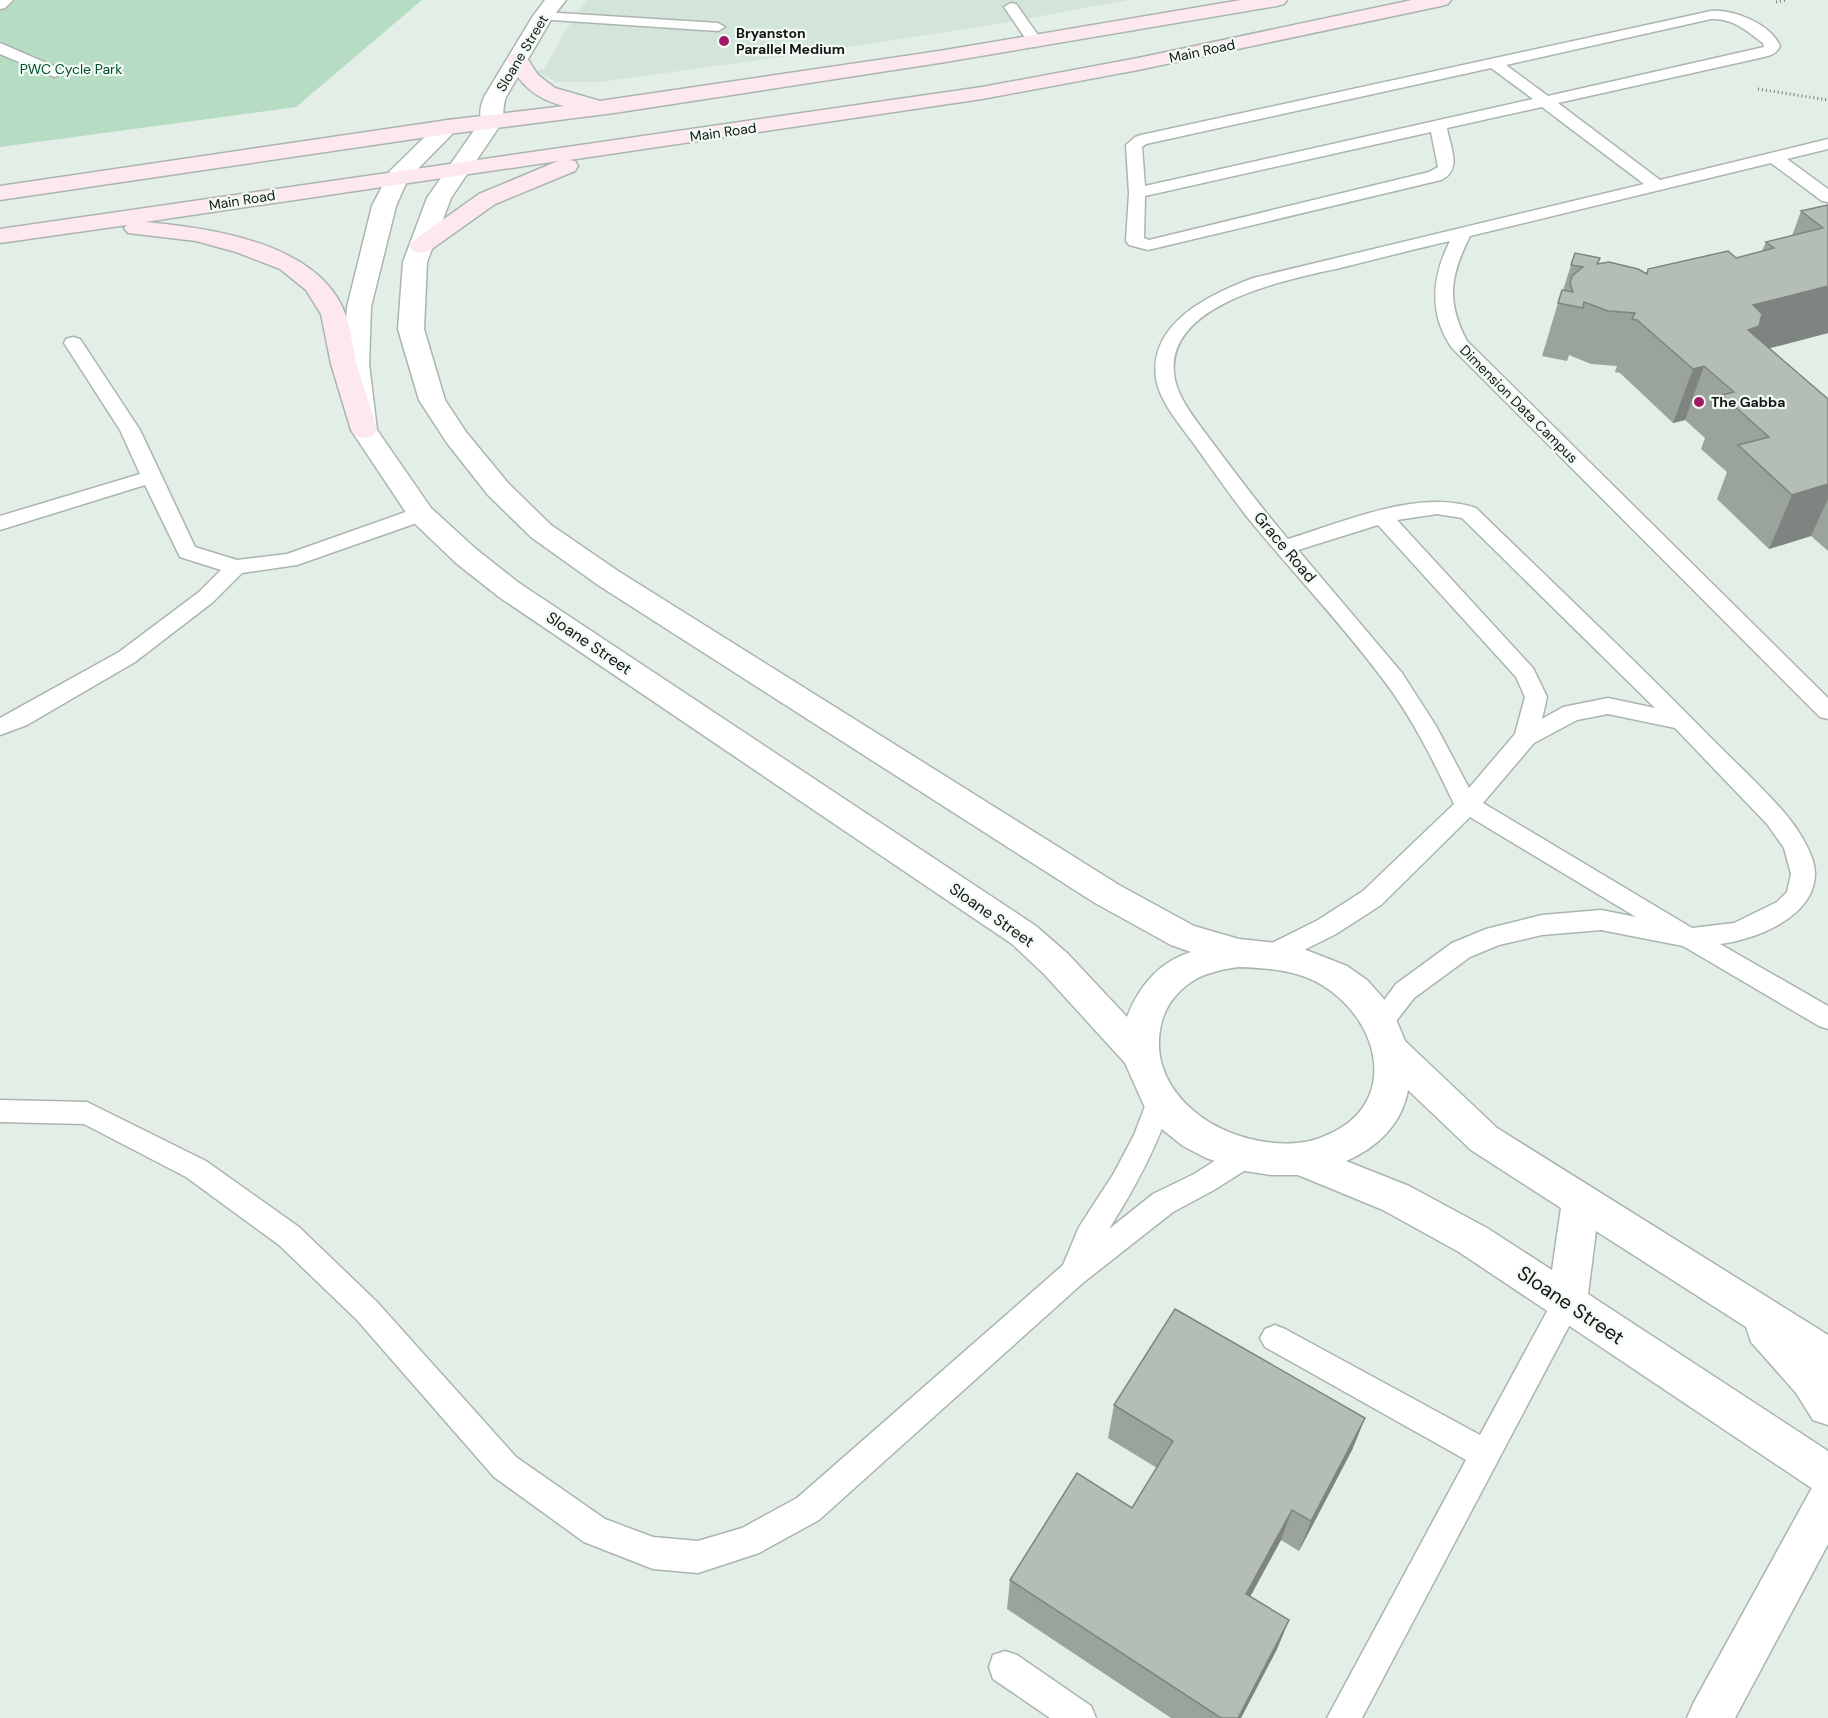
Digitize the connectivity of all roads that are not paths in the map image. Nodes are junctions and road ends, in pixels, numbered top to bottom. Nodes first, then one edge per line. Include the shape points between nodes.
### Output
1 (1277, 0) edge
2 (1442, 0) edge
3 (1011, 7) dead end
4 (550, 8) edge
5 (718, 27) dead end
6 (1035, 42) junction
7 (0, 48) edge
8 (518, 59) junction
9 (1493, 62) junction
10 (55, 72) dead end
11 (1545, 101) junction
12 (614, 106) junction
13 (491, 114) junction
14 (1438, 125) junction
15 (448, 127) junction
16 (1828, 144) edge
17 (628, 146) junction
18 (1772, 156) junction
19 (462, 167) junction
20 (398, 176) junction
21 (1655, 184) junction
22 (0, 193) edge
23 (1137, 194) junction
24 (1828, 197) edge
25 (60, 228) junction
26 (1464, 231) junction
27 (0, 236) edge
28 (421, 246) junction
29 (72, 343) dead end
30 (364, 430) junction
31 (151, 477) junction
32 (421, 514) junction
33 (1382, 517) junction
34 (0, 523) edge
35 (1285, 547) junction
36 (236, 567) junction
37 (1828, 711) edge
38 (1682, 722) junction
39 (0, 727) edge
40 (1526, 737) junction
41 (1467, 806) junction
42 (1689, 938) junction
43 (1256, 953) junction
44 (1828, 1019) edge
45 (1386, 1037) junction
46 (1141, 1056) junction
47 (1159, 1101) junction
48 (0, 1111) edge
49 (1245, 1156) junction
50 (1300, 1159) junction
51 (1581, 1199) junction
52 (1074, 1273) junction
53 (1740, 1300) junction
54 (1566, 1302) junction
55 (1275, 1338) dead end
56 (1828, 1357) edge
57 (1828, 1406) edge
58 (1485, 1454) junction
59 (1828, 1475) edge
60 (1828, 1501) edge
61 (1005, 1667) dead end
62 (1079, 1718) edge
63 (1344, 1718) edge
64 (1710, 1718) edge

1 - 6 main road
2 - 17 main road, Main Road via 1036,84
3 - 6 lane
4 - 5 lane
4 - 8 street, Sloane Street
6 - 12 main road
7 - 10 lane
8 - 12 main road via 525,75 544,91 577,102
8 - 13 street, Sloane Street
9 - 11 lane
9 - 11 lane via 1721,13 1734,16 1770,40 1772,46 1764,52
9 - 23 lane via 1141,140 1134,145
11 - 14 lane
11 - 21 lane
12 - 13 main road
13 - 15 main road
13 - 19 street, Sloane Street
14 - 23 lane
14 - 23 lane via 1446,167 1435,176 1148,245 1135,241
15 - 20 street, Sloane Street
15 - 22 main road
16 - 18 lane
17 - 19 main road, Main Road
17 - 28 main road via 544,174 487,199
18 - 21 lane
18 - 24 lane
19 - 20 main road, Main Road
19 - 28 street, Sloane Street via 439,198
20 - 25 main road, Main Road
20 - 30 street, Sloane Street via 384,206 359,307 356,364
21 - 26 lane
25 - 27 main road, Main Road
25 - 30 main road via 150,228 197,234 289,264 315,285 333,314
26 - 35 lane, Grace Road via 1224,294 1203,306 1172,340 1165,380 1186,420
26 - 37 lane, Dimension Data Campus via 1450,257 1442,301 1447,323 1459,344
28 - 43 street, Sloane Street via 415,262 411,328 432,399 456,437 498,489 541,531 608,578 1107,894 1183,936
29 - 31 lane via 130,430
30 - 32 street, Sloane Street
31 - 34 lane
31 - 36 lane via 187,552
32 - 36 lane via 290,560
32 - 46 street, Sloane Street via 509,590 1024,935
33 - 35 lane
33 - 38 lane via 1440,506 1469,513
33 - 40 lane via 1526,673 1536,697
35 - 41 lane, Grace Road via 1410,699
36 - 39 lane via 206,597 127,657
38 - 40 lane via 1608,706 1570,713
38 - 42 lane via 1775,818 1795,846 1803,874 1798,895 1786,909 1738,932
40 - 41 lane
41 - 42 lane
41 - 43 lane via 1372,898 1328,927
42 - 44 lane
42 - 45 lane via 1601,920 1495,936 1461,950 1404,992
43 - 45 street, Sloane Street via 1306,962 1337,977 1362,998
43 - 46 street via 1205,960 1175,975 1154,998 1142,1025
45 - 50 street via 1393,1081 1383,1108 1364,1133 1335,1150
45 - 51 street via 1484,1139
46 - 47 street
47 - 49 street via 1182,1125
47 - 52 lane via 1147,1136 1089,1236
48 - 52 lane via 87,1113 196,1169 289,1236 367,1311 505,1467 595,1531 653,1553 698,1557 748,1542 808,1509
49 - 50 street
49 - 52 lane via 1163,1203
50 - 54 street, Sloane Street via 1434,1217
51 - 53 street
51 - 54 street
53 - 56 street
53 - 57 street
54 - 58 lane
54 - 59 street, Sloane Street
55 - 58 lane
58 - 63 lane
60 - 64 street
61 - 62 lane

